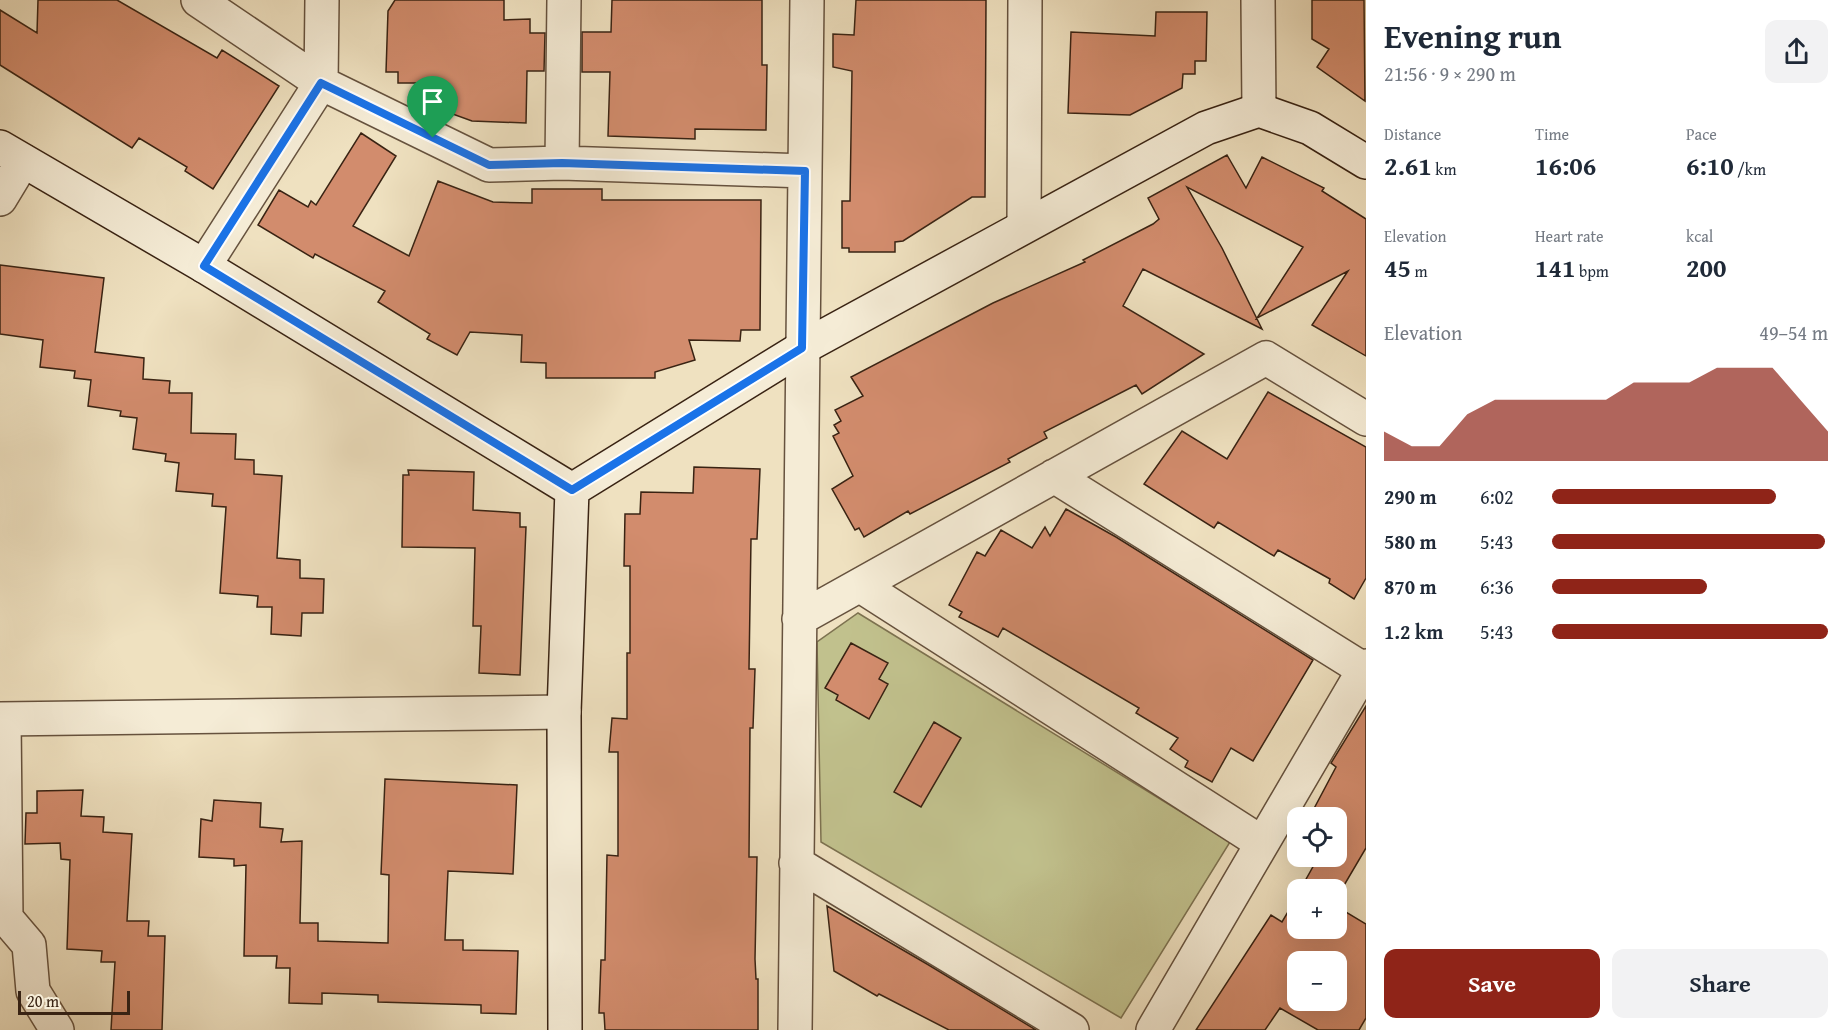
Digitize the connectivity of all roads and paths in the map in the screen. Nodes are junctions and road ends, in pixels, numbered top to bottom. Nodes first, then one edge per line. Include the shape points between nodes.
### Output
1 (198, 0) edge
2 (322, 0) edge
3 (564, 0) edge
4 (807, 0) edge
5 (1026, 0) edge
6 (1258, 0) edge
7 (321, 83) junction
8 (1259, 110) junction
9 (11, 154) edge
10 (1366, 162) edge
11 (562, 163) junction
12 (805, 171) junction
13 (0, 199) edge
14 (1024, 225) junction
15 (204, 266) junction
16 (802, 348) junction
17 (1366, 419) edge
18 (1054, 476) junction
19 (572, 490) junction
20 (861, 586) junction
21 (799, 618) junction
22 (1365, 669) edge
23 (564, 712) junction
24 (2, 719) edge
25 (1262, 843) junction
26 (796, 863) junction
27 (57, 1030) edge
28 (565, 1030) edge
29 (795, 1030) edge
30 (1072, 1030) edge
31 (1153, 1030) edge

1 - 7 street
2 - 7 street
3 - 11 street
4 - 12 street
5 - 14 street
6 - 8 street
7 - 11 street via 489,165
7 - 15 street
8 - 10 street via 1310,128
8 - 14 street via 1206,128
9 - 13 street
9 - 15 street
11 - 12 street
12 - 16 street
14 - 16 street
15 - 19 street
16 - 19 street
16 - 21 street
17 - 18 street via 1266,358
18 - 20 street
18 - 22 street
19 - 23 street
20 - 21 street
20 - 25 street
21 - 26 street
22 - 25 street
23 - 24 street
23 - 28 street
24 - 27 street via 6,918 29,945 33,991
25 - 31 street
26 - 29 street
26 - 30 street

